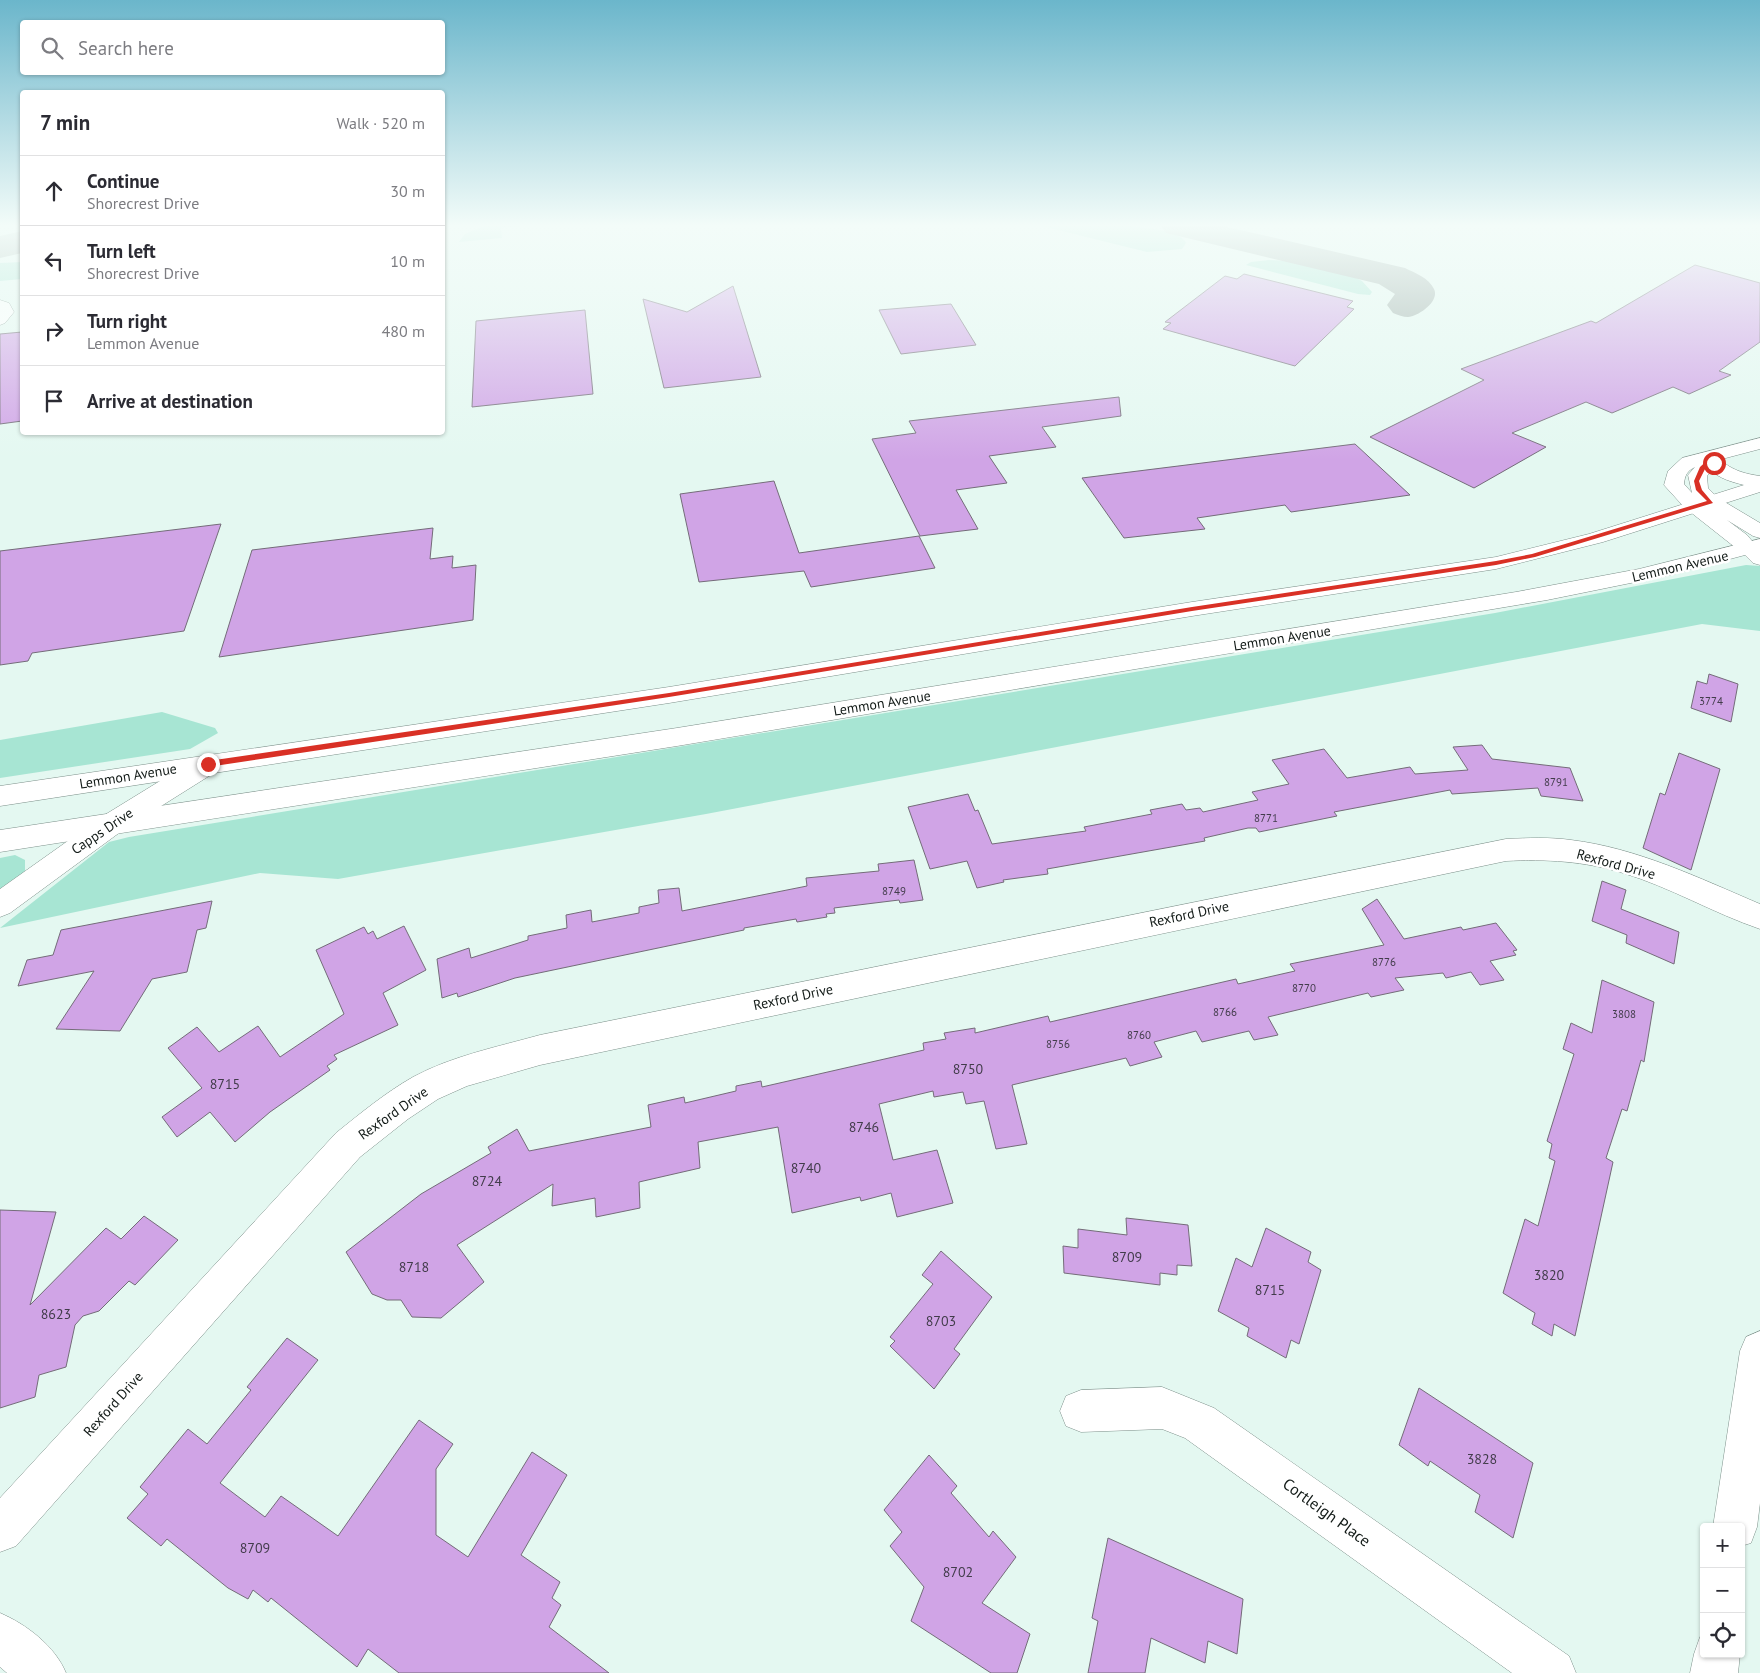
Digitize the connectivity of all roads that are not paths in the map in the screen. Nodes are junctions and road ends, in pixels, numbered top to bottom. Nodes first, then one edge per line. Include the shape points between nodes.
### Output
1 (0, 304) edge
2 (0, 320) edge
3 (1760, 443) edge
4 (1715, 456) junction
5 (1760, 484) edge
6 (1703, 504) junction
7 (1757, 546) edge
8 (669, 695) junction
9 (677, 737) junction
10 (208, 764) junction
11 (0, 796) edge
12 (113, 822) junction
13 (0, 841) edge
14 (0, 904) edge
15 (1760, 917) edge
16 (1760, 1351) edge
17 (1082, 1410) dead end
18 (1736, 1523) edge
19 (0, 1530) edge
20 (0, 1636) edge
21 (1716, 1658) edge
22 (42, 1673) edge
23 (1552, 1673) edge
24 (1714, 1673) edge

1 - 2 main road via 6,312
3 - 4 main road
4 - 5 main road via 1714,463 1720,470
4 - 6 main road via 1702,468 1696,481
5 - 6 main road, Lemmon Avenue
6 - 7 main road via 1731,532
6 - 8 main road, Lemmon Avenue via 1496,563
7 - 9 main road, Lemmon Avenue via 1614,582
8 - 9 main road
8 - 10 main road, Lemmon Avenue
9 - 12 main road, Lemmon Avenue
10 - 11 main road, Lemmon Avenue
10 - 12 main road, Capps Drive
12 - 13 main road, Lemmon Avenue
12 - 14 main road, Capps Drive
15 - 19 main road, Rexford Drive via 1621,862 1580,852 1506,850 550,1048 459,1073 426,1088 388,1112 348,1145
16 - 18 main road
17 - 23 main road, Cortleigh Place via 1162,1408 1199,1423
20 - 22 main road
21 - 24 main road

